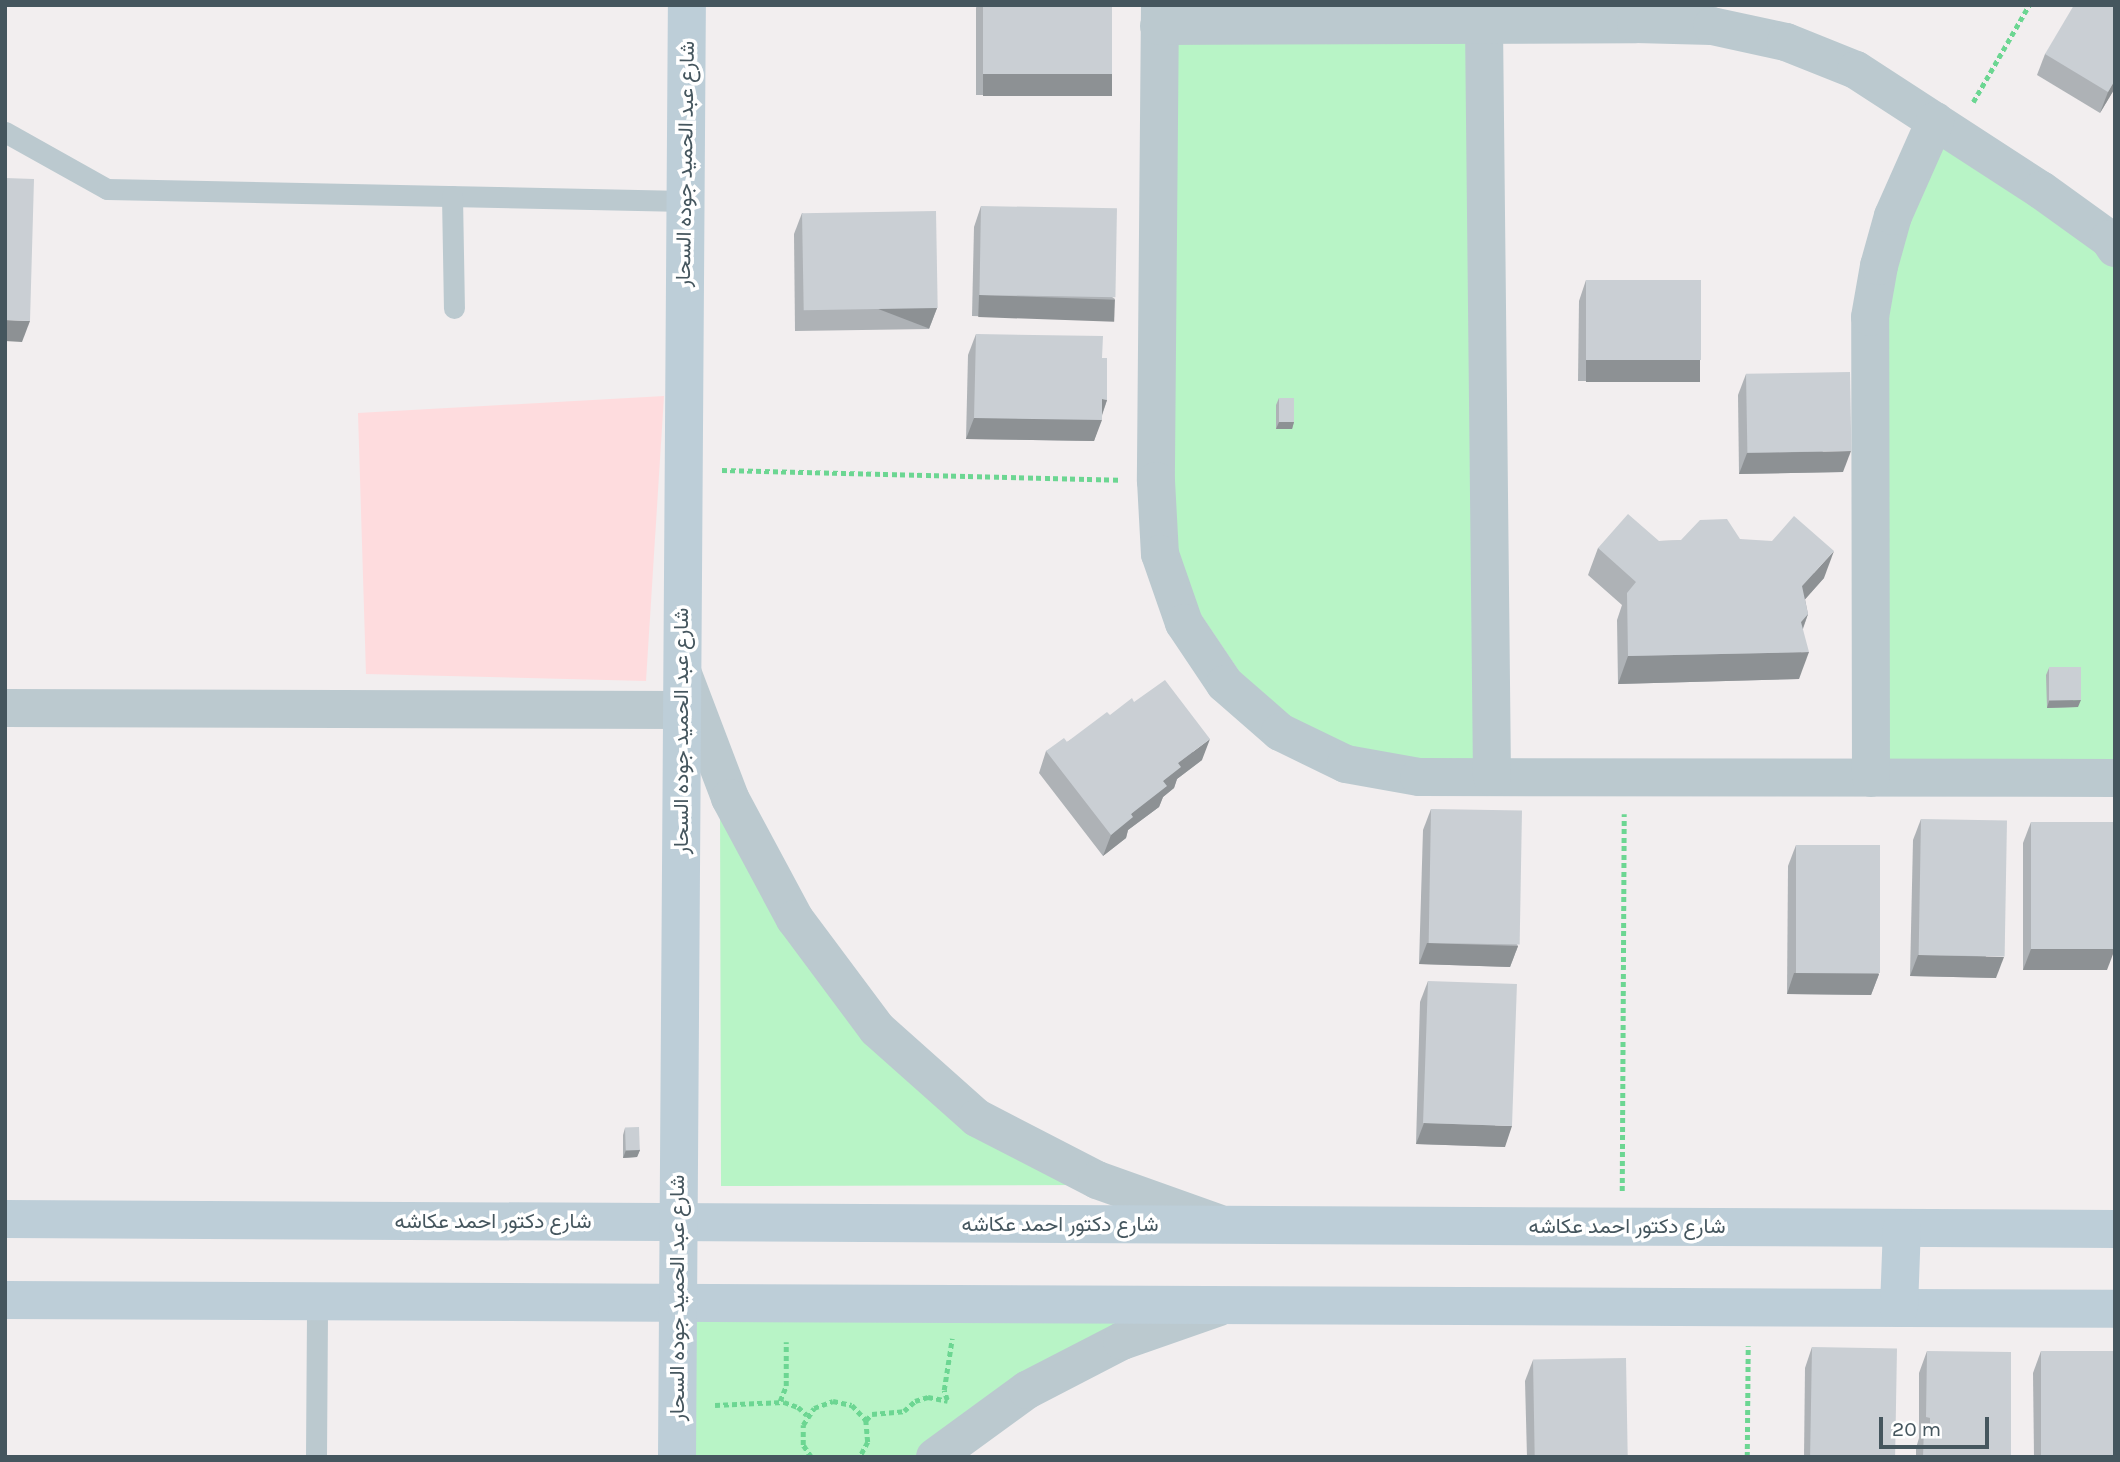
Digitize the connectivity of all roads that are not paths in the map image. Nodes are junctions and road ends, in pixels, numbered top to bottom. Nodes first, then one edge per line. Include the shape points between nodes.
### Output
1 (687, 5) edge
2 (1160, 16) edge
3 (1484, 25) junction
4 (1945, 128) junction
5 (5, 132) edge
6 (452, 196) junction
7 (685, 201) junction
8 (2115, 248) edge
9 (454, 308) dead end
10 (681, 669) junction
11 (5, 708) edge
12 (681, 710) junction
13 (1492, 777) junction
14 (1871, 778) junction
15 (2115, 778) edge
16 (5, 1219) edge
17 (677, 1222) junction
18 (1223, 1225) junction
19 (1902, 1228) junction
20 (2115, 1229) edge
21 (5, 1300) edge
22 (317, 1302) junction
23 (677, 1303) junction
24 (1224, 1306) junction
25 (1899, 1308) junction
26 (2115, 1309) edge
27 (316, 1457) edge
28 (677, 1457) edge
29 (934, 1457) edge

1 - 7 street, شارع عبد الحميد جوده السحار
2 - 3 street
2 - 13 street via 1156,481 1160,554 1184,623 1225,684 1280,732 1346,764 1419,777
3 - 4 street via 1712,26 1786,42 1856,70
3 - 13 street
4 - 8 street via 2041,190
4 - 14 street via 1893,216 1870,317
5 - 6 lane via 107,189
6 - 7 lane
6 - 9 lane
7 - 10 street, شارع عبد الحميد جوده السحار
10 - 12 street, شارع عبد الحميد جوده السحار
10 - 18 street via 730,798 788,906 877,1029 977,1118 1097,1180
11 - 12 street
12 - 17 street, شارع عبد الحميد جوده السحار
13 - 14 street
14 - 15 street
16 - 17 street, شارع دكتور احمد عكاشه
17 - 18 street, شارع دكتور احمد عكاشه
17 - 23 street, شارع عبد الحميد جوده السحار
18 - 19 street, شارع دكتور احمد عكاشه
19 - 20 street, شارع دكتور احمد عكاشه
19 - 25 street
21 - 22 street
22 - 23 street
22 - 27 lane
23 - 24 street
23 - 28 street, شارع عبد الحميد جوده السحار
24 - 25 street
24 - 29 street via 1122,1341 1027,1390
25 - 26 street

